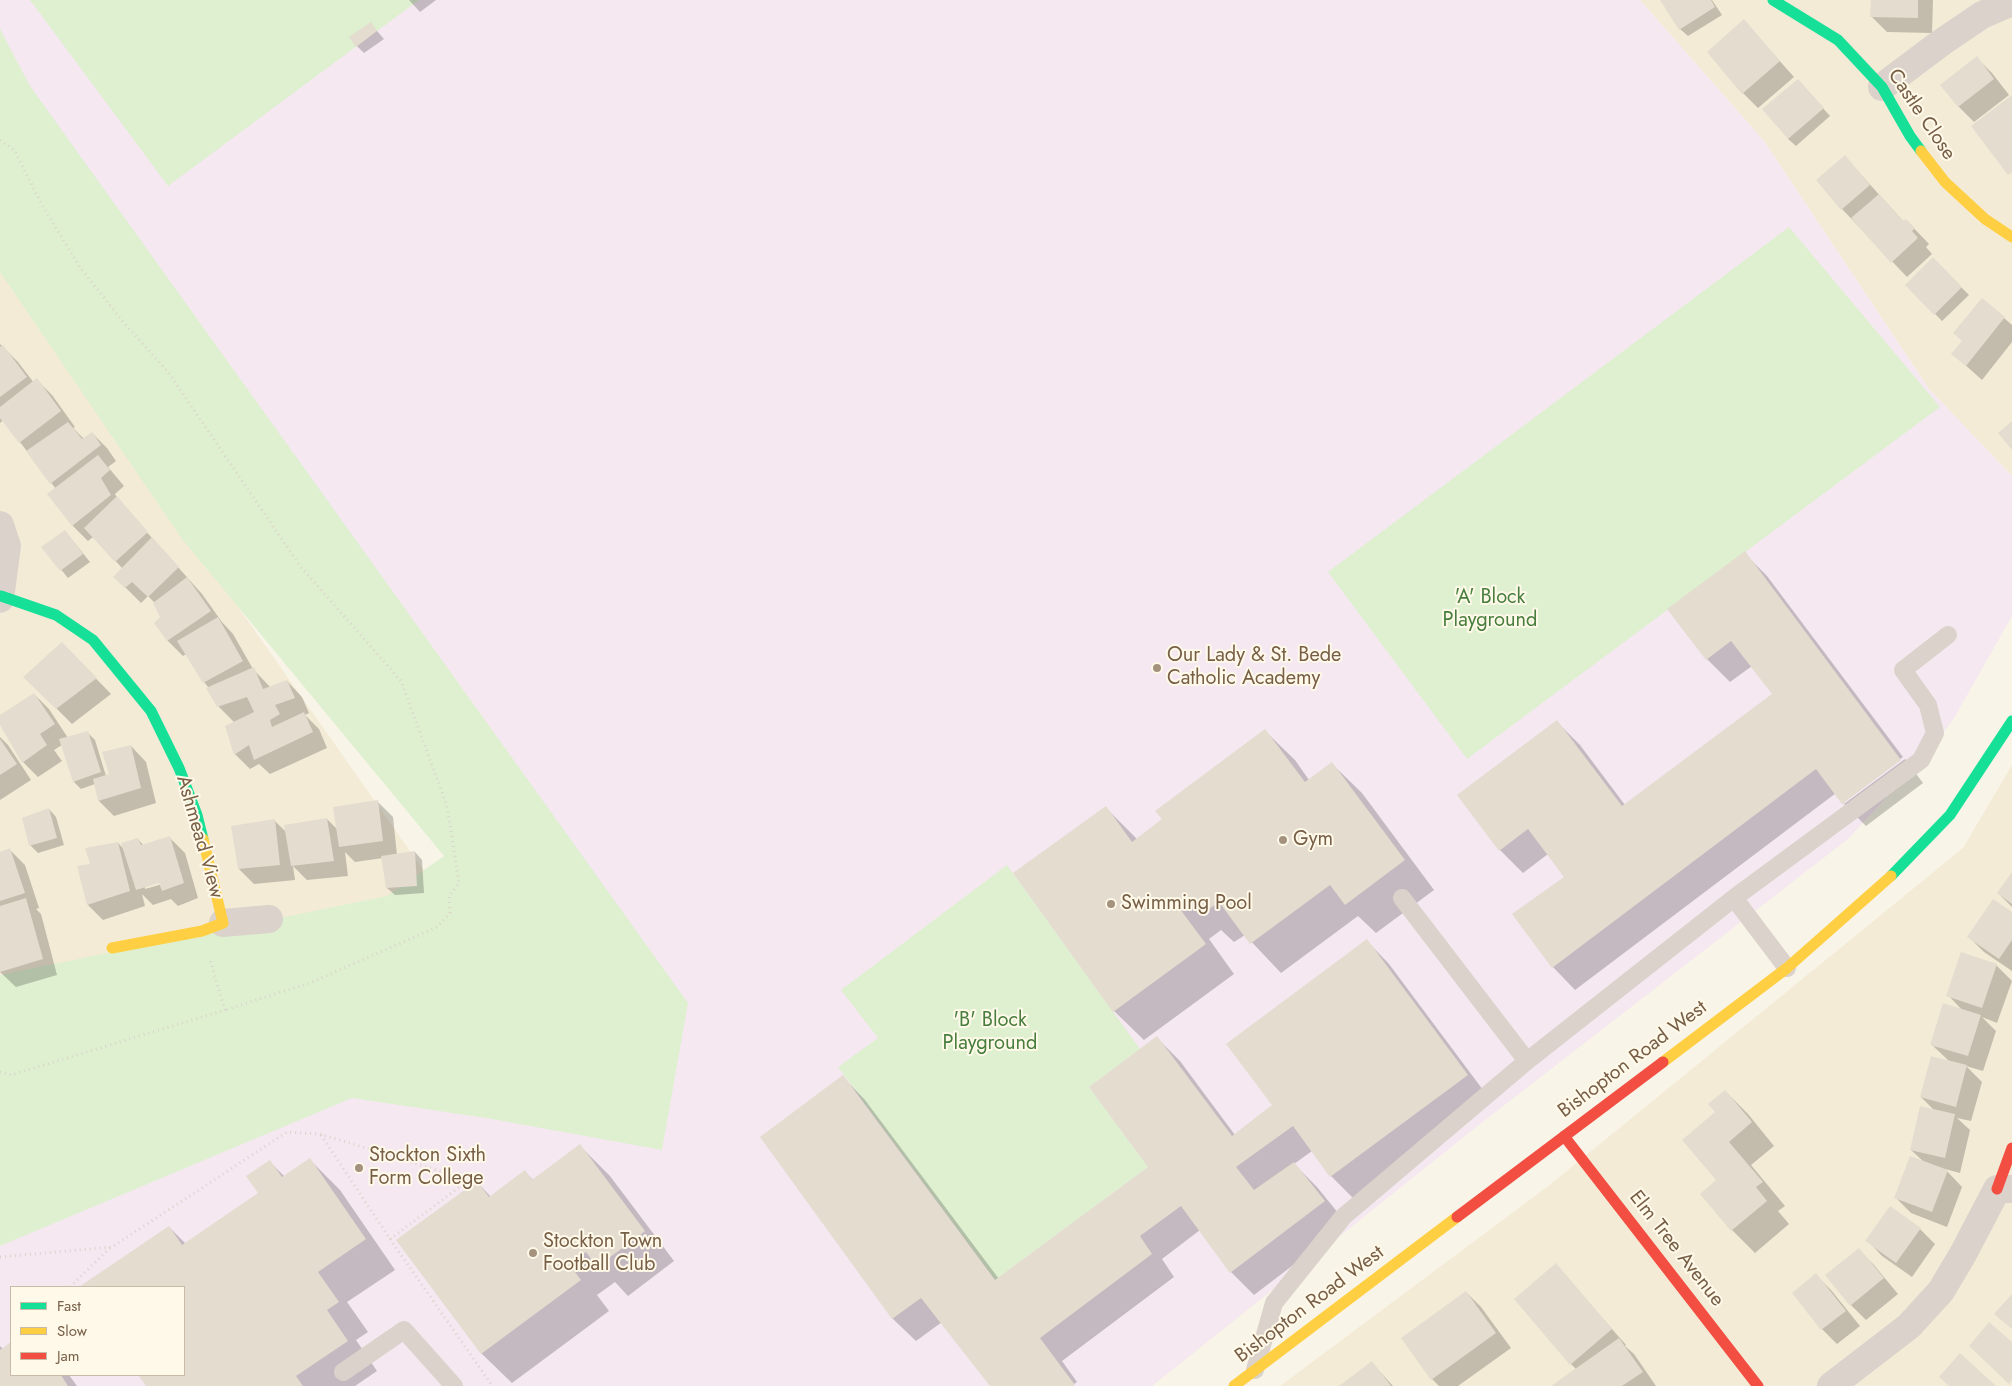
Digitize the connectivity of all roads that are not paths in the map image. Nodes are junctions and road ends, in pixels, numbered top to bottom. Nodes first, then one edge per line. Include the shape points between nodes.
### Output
1 (1773, 0) edge
2 (2012, 2) edge
3 (1882, 87) junction
4 (2012, 237) edge
5 (0, 525) edge
6 (1, 597) edge
7 (1948, 635) dead end
8 (2012, 720) edge
9 (1402, 898) dead end
10 (1734, 898) junction
11 (269, 919) dead end
12 (213, 927) junction
13 (112, 948) dead end
14 (1787, 968) junction
15 (1527, 1061) junction
16 (1564, 1136) junction
17 (2012, 1148) edge
18 (2004, 1189) edge
19 (1254, 1370) junction
20 (342, 1372) dead end
21 (454, 1386) edge
22 (1234, 1386) edge
23 (1758, 1386) edge
24 (1831, 1386) edge

1 - 3 street, Castle Close via 1838,40
2 - 3 street via 1982,16
3 - 4 street, Castle Close via 1910,136 1945,182 1985,219
5 - 6 street via 7,546
6 - 12 street, Ashmead View via 56,615 94,640 151,711 179,768 197,815
7 - 10 lane via 1903,670 1928,706 1934,733 1921,760
8 - 14 street, Bishopton Road West via 1950,815 1884,882
9 - 15 lane
10 - 14 lane
10 - 15 lane
11 - 12 street, Ashmead View
12 - 13 street, Ashmead View
14 - 16 street, Bishopton Road West
15 - 19 lane via 1343,1217 1274,1303
16 - 19 street, Bishopton Road West
16 - 23 street, Elm Tree Avenue
17 - 18 street
18 - 24 street via 1941,1291 1908,1326
19 - 22 street, Bishopton Road West
20 - 21 lane via 404,1330

